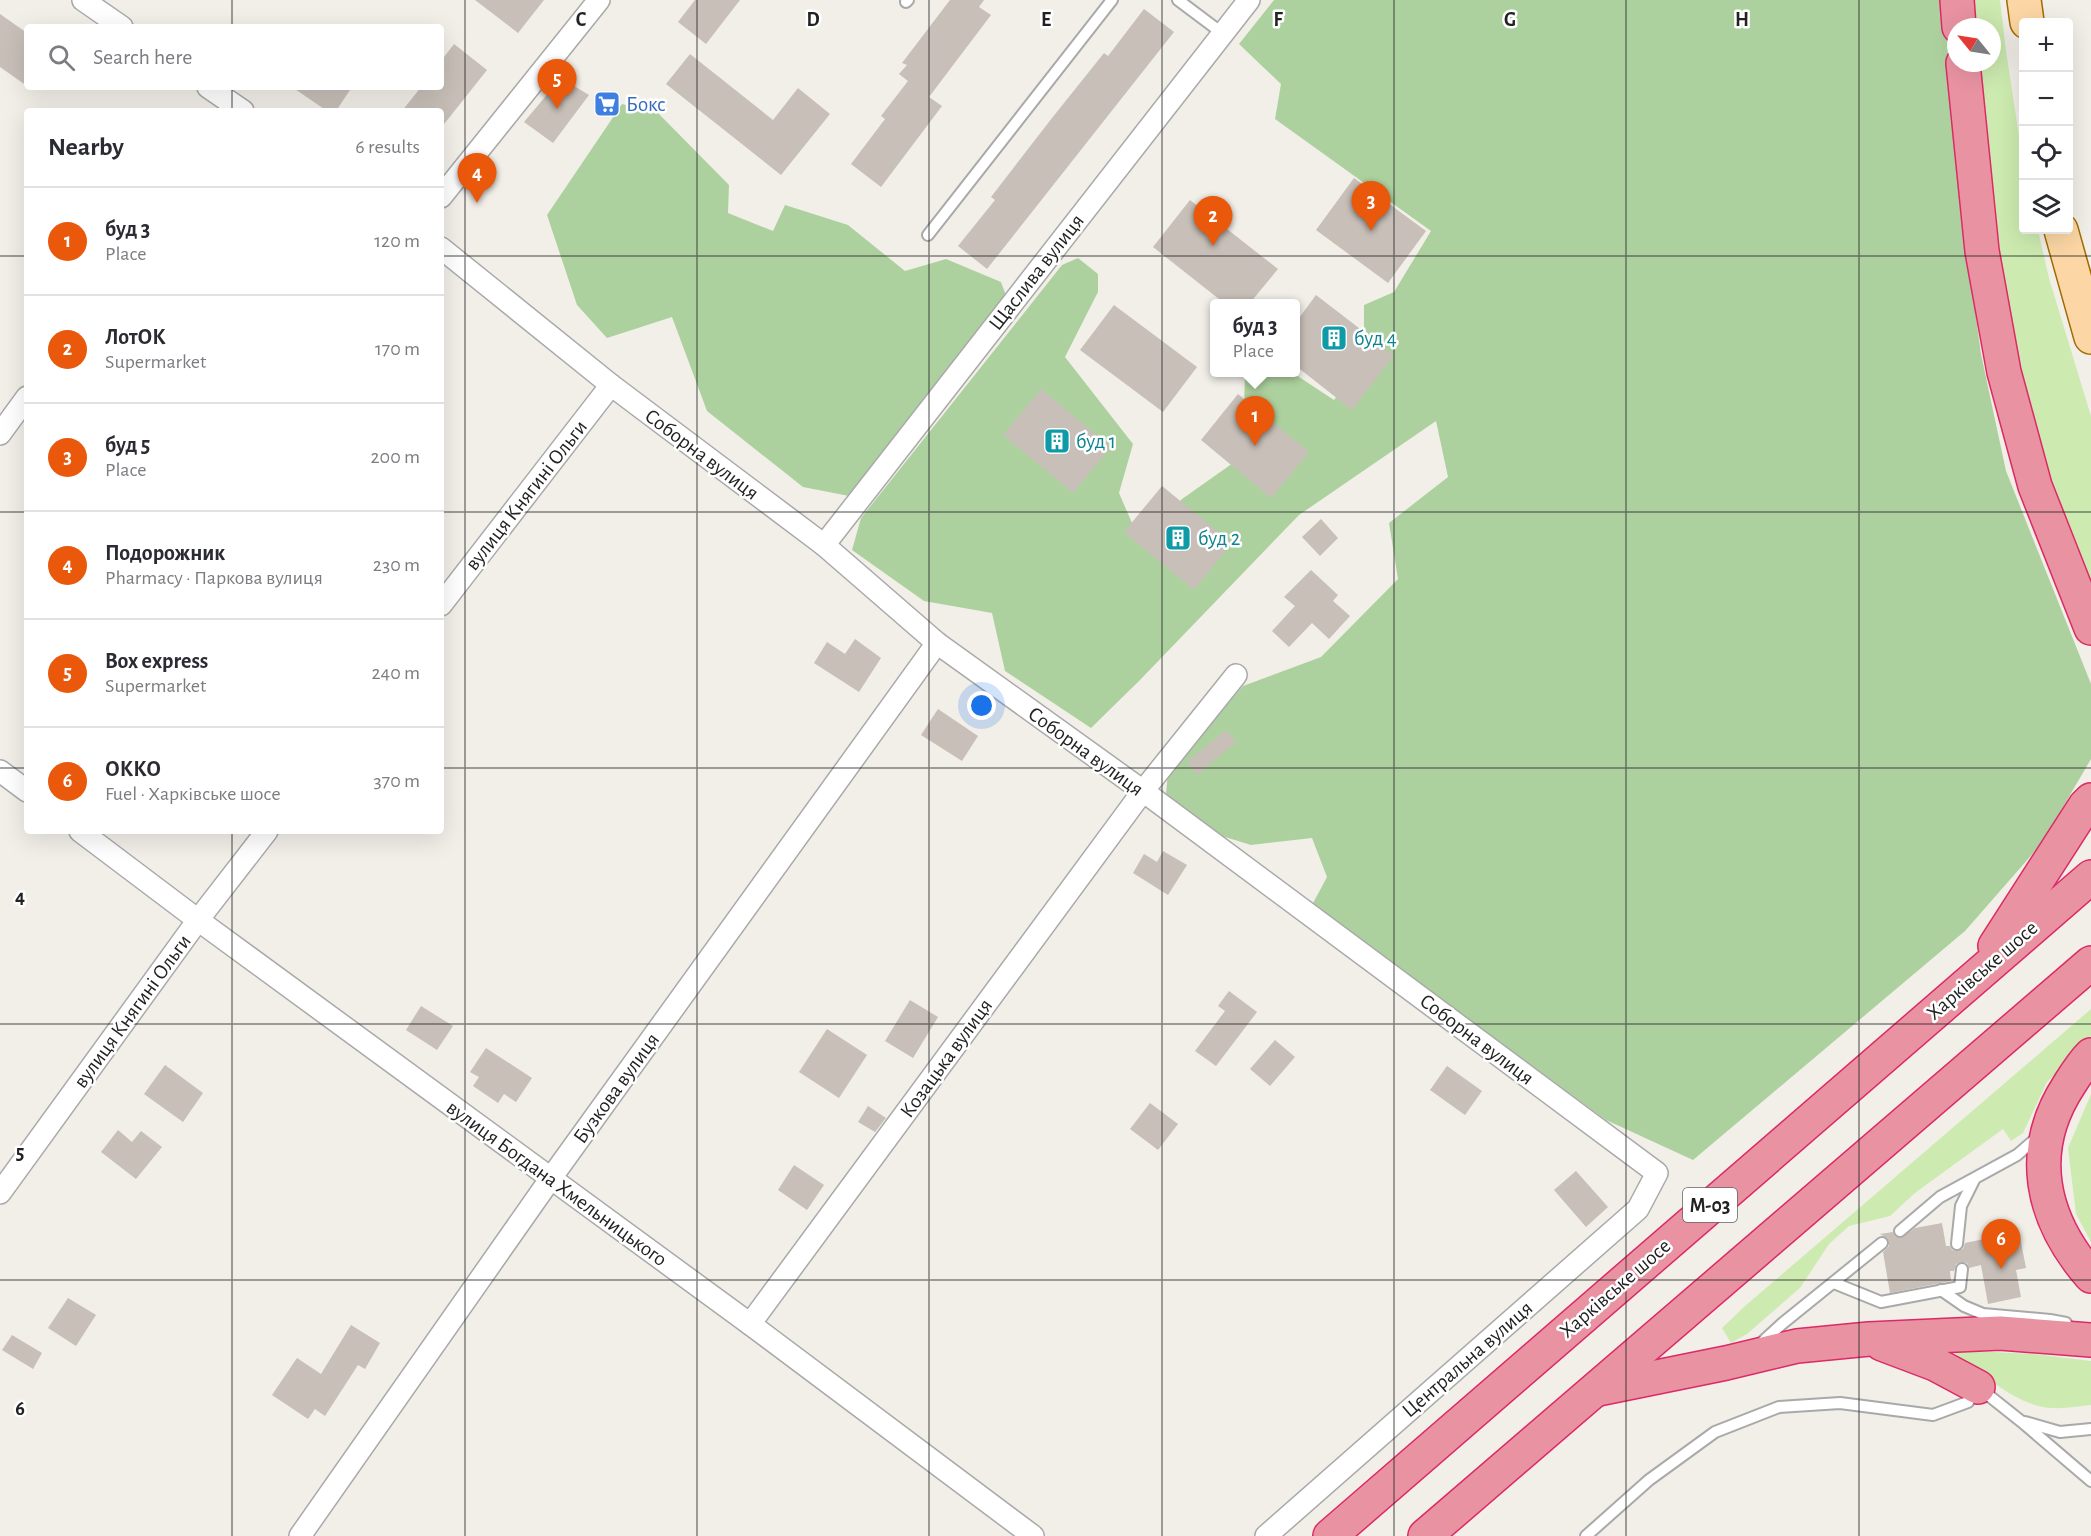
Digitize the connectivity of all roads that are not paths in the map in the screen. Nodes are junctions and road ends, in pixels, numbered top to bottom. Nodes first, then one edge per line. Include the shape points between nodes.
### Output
1 (83, 0) edge
2 (599, 0) edge
3 (1112, 0) edge
4 (1178, 0) edge
5 (1249, 0) edge
6 (1957, 0) edge
7 (2024, 0) edge
8 (1958, 18) edge
9 (2026, 18) edge
10 (118, 24) edge
11 (1222, 33) junction
12 (1964, 72) edge
13 (212, 90) edge
14 (236, 108) edge
15 (444, 193) edge
16 (2062, 234) edge
17 (928, 235) dead end
18 (444, 250) edge
19 (2091, 337) edge
20 (611, 385) junction
21 (24, 401) edge
22 (0, 434) edge
23 (824, 545) junction
24 (444, 601) edge
25 (2091, 628) edge
26 (937, 643) junction
27 (1236, 675) dead end
28 (0, 771) edge
29 (24, 789) edge
30 (1143, 791) junction
31 (2089, 799) edge
32 (84, 834) edge
33 (265, 834) edge
34 (2091, 877) edge
35 (198, 920) junction
36 (2091, 963) edge
37 (1976, 976) junction
38 (2091, 1055) edge
39 (2056, 1108) junction
40 (1658, 1173) joint
41 (551, 1178) junction
42 (1974, 1180) junction
43 (0, 1193) edge
44 (1900, 1231) dead end
45 (1882, 1243) dead end
46 (1957, 1244) dead end
47 (1962, 1269) dead end
48 (2091, 1276) edge
49 (1834, 1283) junction
50 (1941, 1290) junction
51 (750, 1324) junction
52 (2091, 1336) edge
53 (1869, 1339) junction
54 (2091, 1340) edge
55 (1746, 1358) junction
56 (1978, 1387) junction
57 (1596, 1389) junction
58 (2022, 1422) junction
59 (2091, 1429) edge
60 (2075, 1467) junction
61 (2091, 1472) edge
62 (2091, 1481) edge
63 (300, 1536) edge
64 (1034, 1536) edge
65 (1266, 1536) edge
66 (1330, 1536) edge
67 (1425, 1536) edge
68 (1586, 1536) edge

1 - 10 street
2 - 15 street
3 - 17 lane
4 - 11 lane
5 - 11 street, Щаслива вулиця
6 - 8 highway
7 - 9 main road
11 - 23 street, Щаслива вулиця
12 - 25 highway via 1982,251 2004,372 2035,486
13 - 14 street
16 - 19 main road
18 - 20 street, Соборна вулиця
20 - 23 street, Соборна вулиця
20 - 24 street, вулиця Княгині Ольги
21 - 22 street
23 - 26 street, Соборна вулиця
26 - 30 street, Соборна вулиця
26 - 41 street, Бузкова вулиця
27 - 30 street, Козацька вулиця
28 - 29 street
30 - 40 street, Соборна вулиця
30 - 51 street, Козацька вулиця
31 - 37 highway
32 - 35 street, вулиця Богдана Хмельницького
33 - 35 street, вулиця Княгині Ольги
34 - 37 highway, Харківське шосе / М-03
35 - 41 street, вулиця Богдана Хмельницького
35 - 43 street, вулиця Княгині Ольги
36 - 57 highway
37 - 66 highway, Харківське шосе / М-03
38 - 39 highway
39 - 42 lane via 2039,1137 2018,1155
39 - 48 highway via 2043,1157 2046,1196 2059,1232
40 - 65 street, Центральна вулиця via 1638,1209
41 - 51 street, вулиця Богдана Хмельницького
41 - 63 street, Бузкова вулиця
42 - 44 lane via 1940,1197
42 - 46 lane via 1961,1206
45 - 49 lane
47 - 50 lane via 1960,1287
49 - 50 lane via 1881,1302
49 - 55 lane
50 - 52 lane via 1983,1314 2050,1320 2079,1326
51 - 64 street, вулиця Богдана Хмельницького
53 - 54 highway via 2000,1333
53 - 55 highway via 1797,1346
53 - 56 highway via 1935,1364
55 - 57 highway
56 - 58 lane
56 - 68 lane via 1968,1402 1933,1415 1840,1403 1779,1407 1715,1431 1648,1480
57 - 67 highway
58 - 59 lane via 2060,1432
58 - 60 lane
60 - 61 lane
60 - 62 lane

